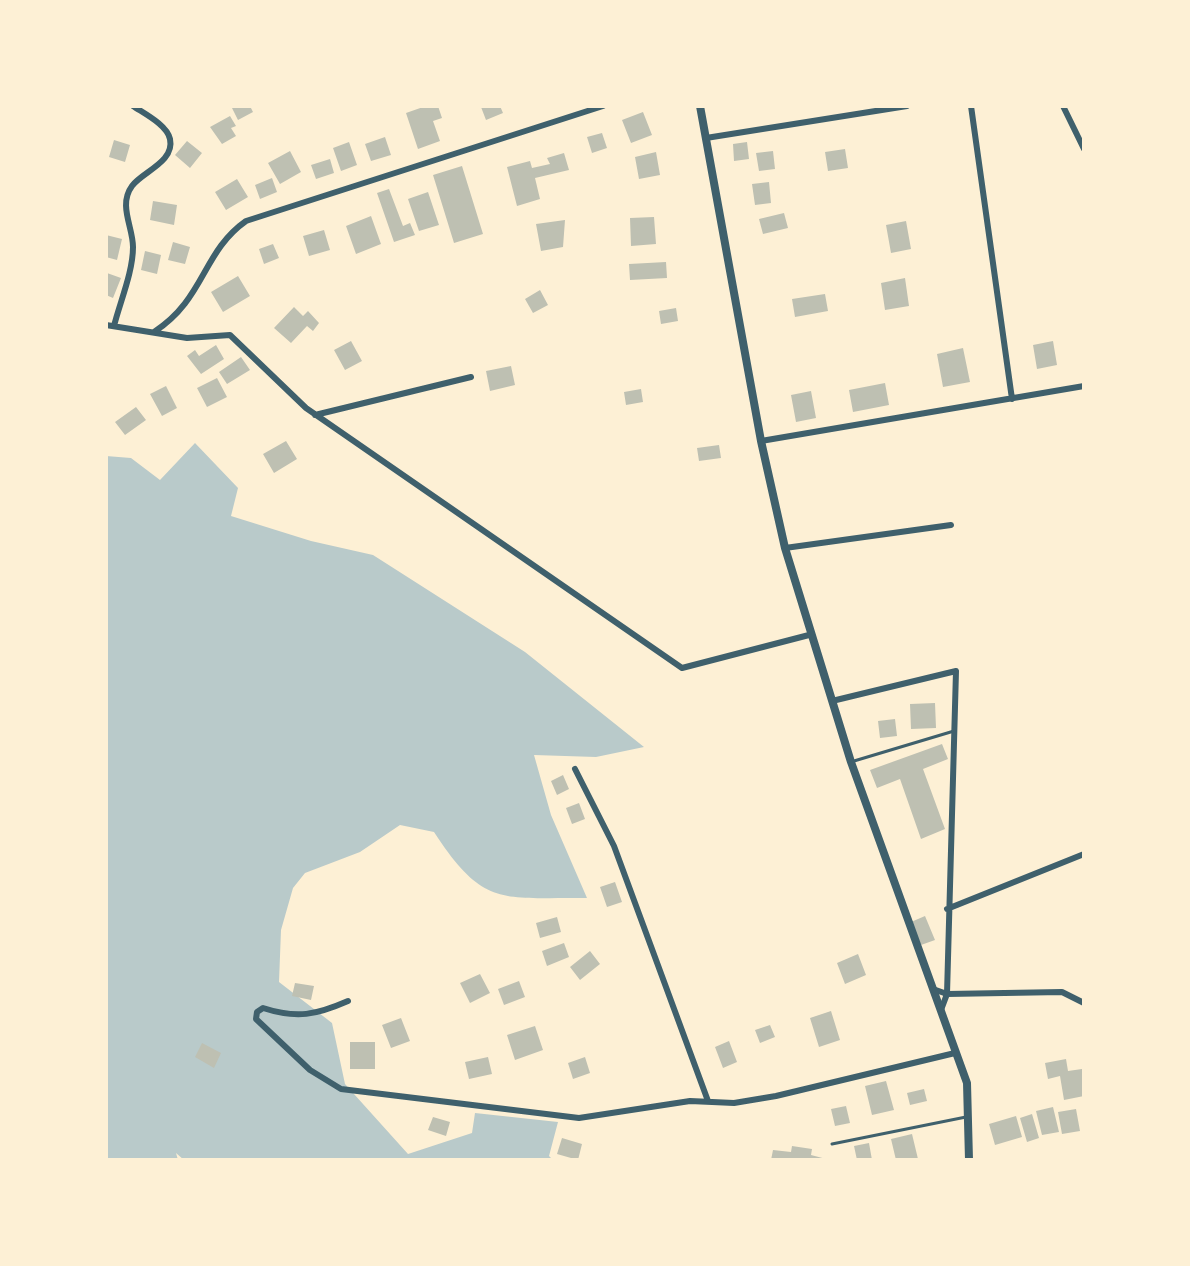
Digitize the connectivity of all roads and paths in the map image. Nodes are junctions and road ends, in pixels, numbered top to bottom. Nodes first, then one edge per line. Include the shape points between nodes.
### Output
1 (133, 106) edge
2 (603, 106) edge
3 (700, 106) edge
4 (839, 106) edge
5 (907, 106) edge
6 (971, 106) edge
7 (1063, 106) edge
8 (841, 117) junction
9 (706, 138) junction
10 (1084, 149) edge
11 (110, 326) edge
12 (154, 332) junction
13 (471, 377) dead end
14 (1084, 386) edge
15 (1012, 399) junction
16 (315, 415) junction
17 (761, 441) junction
18 (951, 525) dead end
19 (785, 548) junction
20 (809, 635) junction
21 (832, 701) junction
22 (954, 731) junction
23 (851, 762) junction
24 (575, 769) dead end
25 (1084, 854) edge
26 (947, 909) junction
27 (933, 989) junction
28 (947, 994) junction
29 (348, 1001) dead end
30 (1084, 1003) edge
31 (941, 1011) junction
32 (955, 1053) junction
33 (708, 1101) junction
34 (966, 1117) junction
35 (832, 1144) dead end
36 (969, 1160) edge

1 - 11 street via 163,128 169,149 132,186 127,198 133,249
2 - 12 street via 246,221 223,241 177,317
3 - 9 street
4 - 8 street
5 - 8 street
6 - 15 street
7 - 10 street
8 - 9 street
9 - 17 street
11 - 12 street
12 - 16 street via 187,338 230,335
13 - 16 street
14 - 15 street
15 - 17 street
16 - 20 street via 682,668
17 - 19 street
18 - 19 street
19 - 20 street
20 - 21 street
21 - 22 street via 956,671
21 - 23 street
22 - 23 lane
22 - 26 street
23 - 27 street
24 - 33 street via 614,846
25 - 26 street
26 - 28 street
27 - 28 street
27 - 31 street
28 - 30 street via 1062,992
28 - 31 street
29 - 33 street via 299,1017 263,1008 256,1019 310,1070 341,1089 579,1118
31 - 32 street
32 - 33 street via 776,1096
32 - 34 street via 967,1083
34 - 35 lane
34 - 36 street

